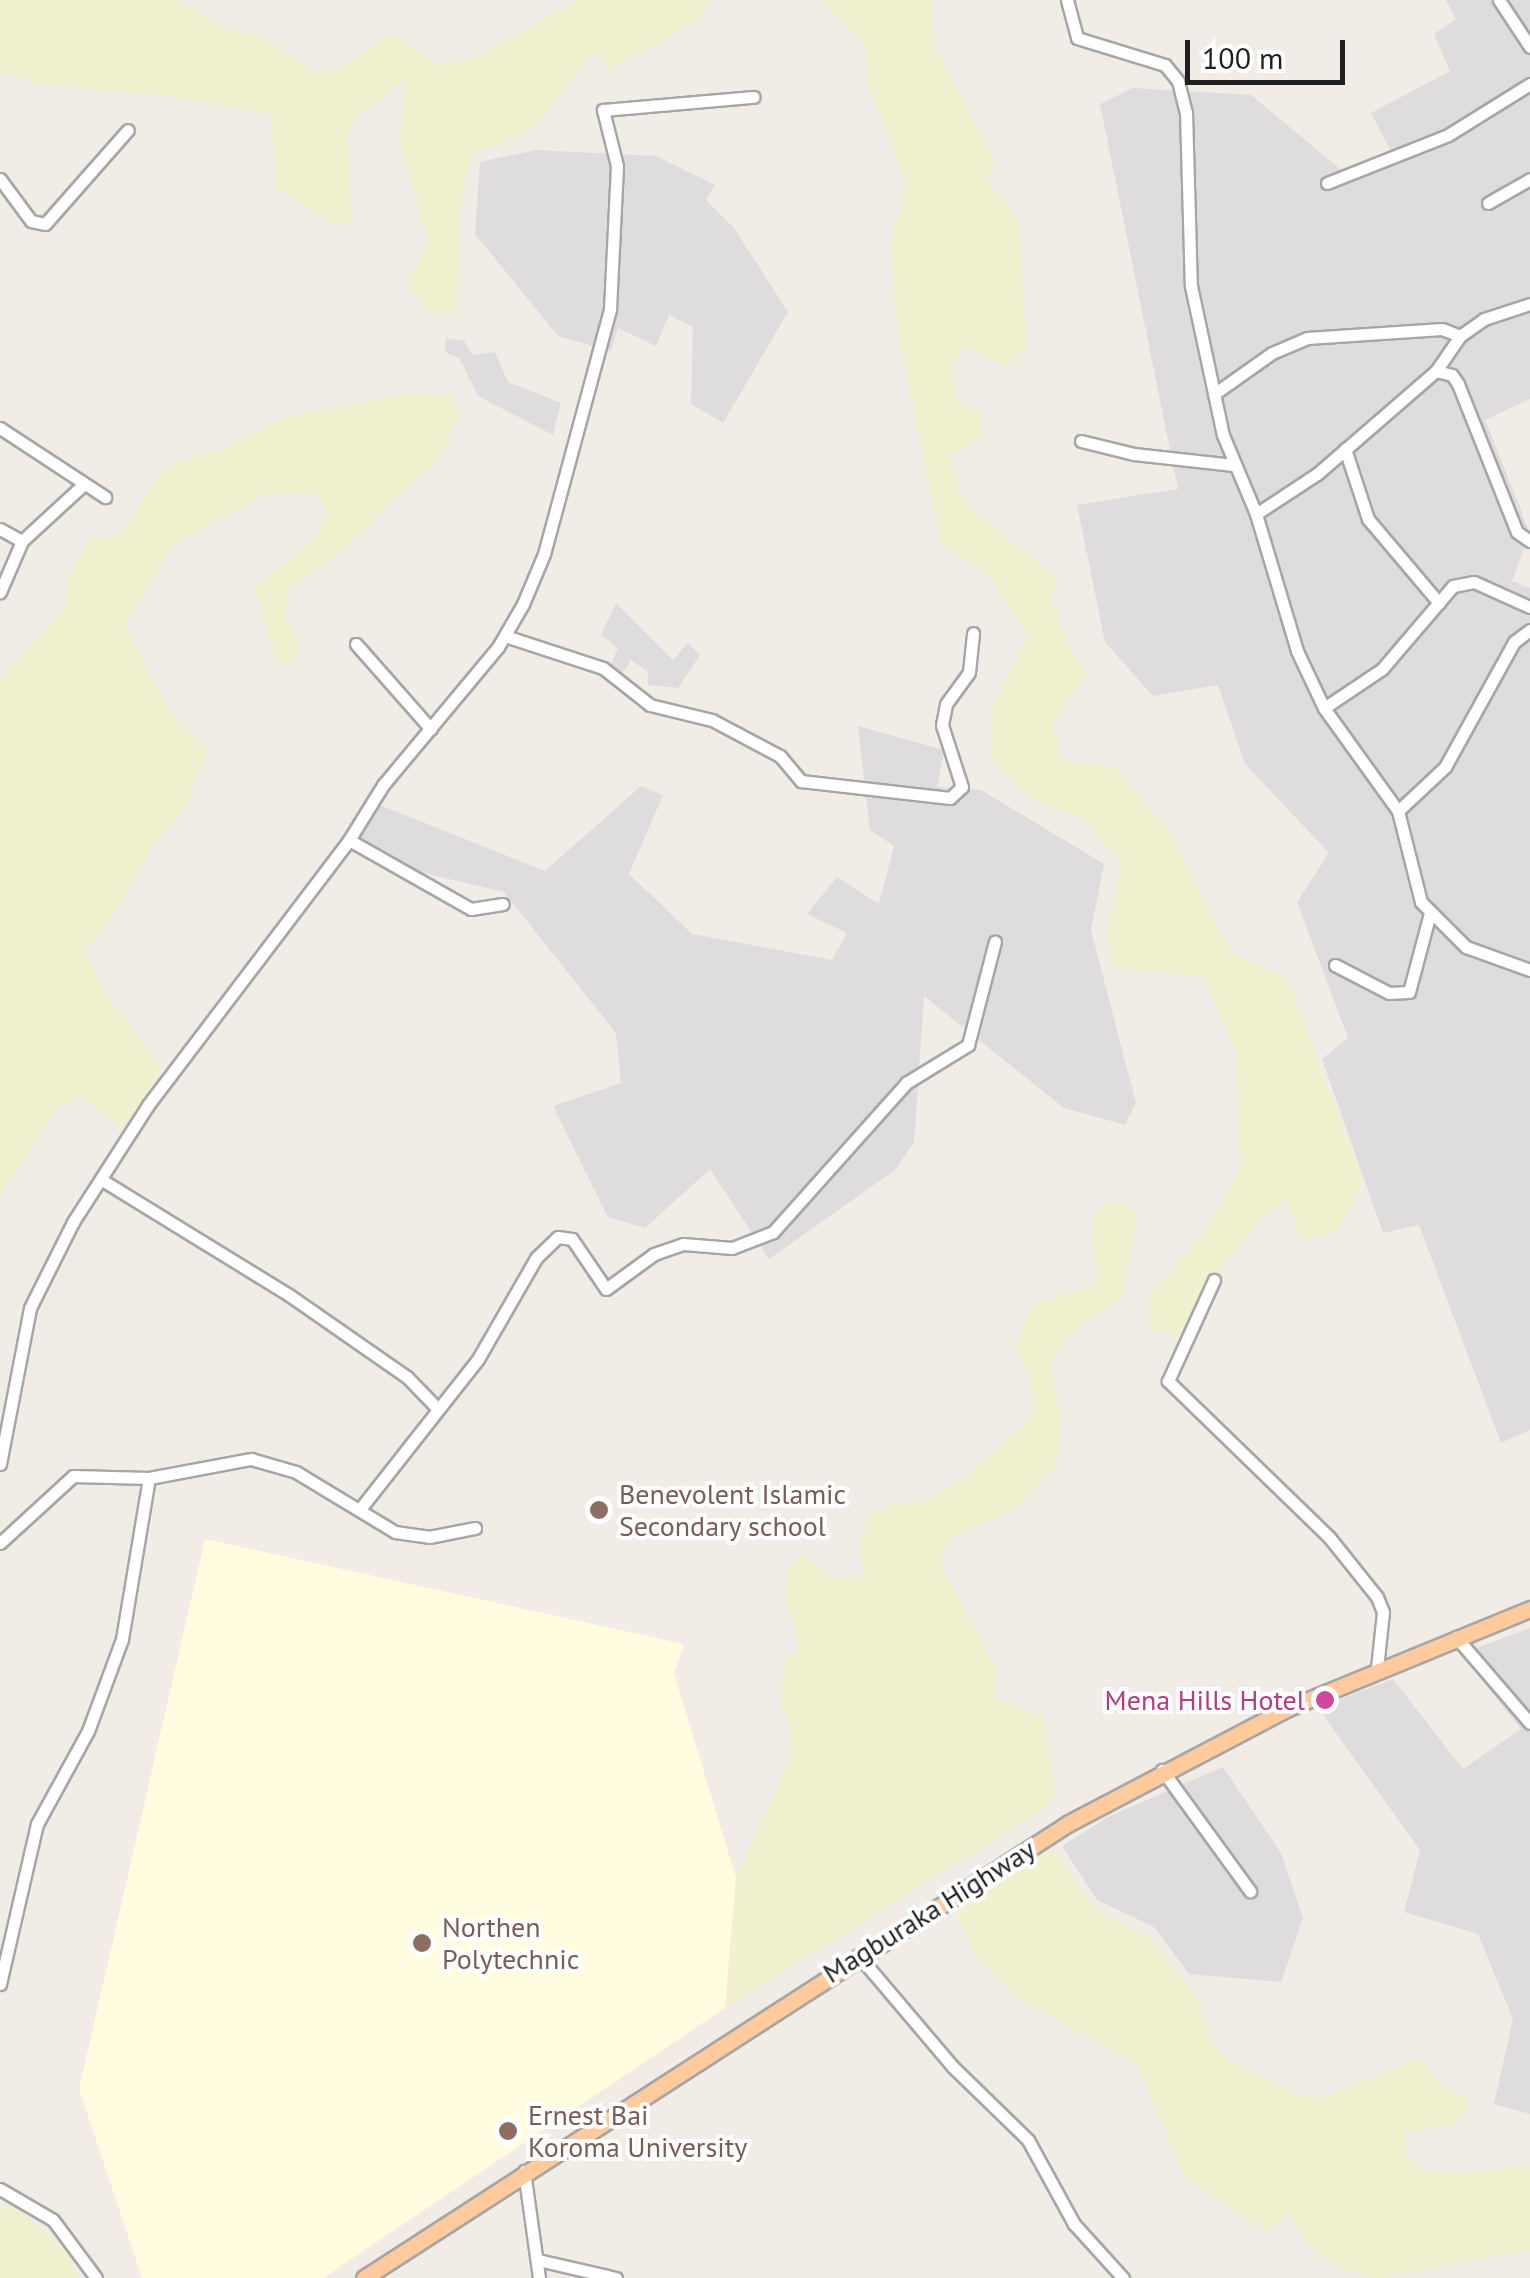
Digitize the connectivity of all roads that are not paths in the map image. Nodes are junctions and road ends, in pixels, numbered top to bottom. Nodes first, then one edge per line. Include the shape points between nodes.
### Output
1 (1067, 0) edge
2 (1499, 0) edge
3 (1530, 48) edge
4 (1530, 84) edge
5 (752, 97) dead end
6 (128, 130) dead end
7 (0, 179) edge
8 (1530, 179) edge
9 (1328, 183) dead end
10 (4, 194) edge
11 (1488, 204) dead end
12 (1530, 304) edge
13 (1460, 336) junction
14 (1436, 371) junction
15 (1214, 394) junction
16 (0, 428) edge
17 (1081, 440) dead end
18 (1345, 450) junction
19 (1233, 465) junction
20 (84, 484) junction
21 (105, 496) dead end
22 (1256, 514) junction
23 (0, 528) edge
24 (22, 541) junction
25 (1530, 542) edge
26 (0, 592) edge
27 (1439, 603) junction
28 (1530, 607) edge
29 (1530, 630) edge
30 (973, 632) dead end
31 (505, 636) junction
32 (356, 644) dead end
33 (1324, 708) junction
34 (430, 729) junction
35 (1398, 810) junction
36 (349, 840) junction
37 (502, 904) dead end
38 (1430, 914) junction
39 (995, 940) dead end
40 (1335, 965) dead end
41 (1530, 970) edge
42 (102, 1180) junction
43 (1214, 1280) dead end
44 (437, 1408) junction
45 (0, 1464) edge
46 (149, 1478) junction
47 (360, 1510) junction
48 (475, 1528) dead end
49 (0, 1543) edge
50 (1530, 1609) edge
51 (1456, 1637) junction
52 (1376, 1668) junction
53 (1530, 1723) edge
54 (1162, 1770) junction
55 (1250, 1890) dead end
56 (858, 1955) junction
57 (0, 1984) edge
58 (524, 2171) junction
59 (0, 2189) edge
60 (538, 2260) junction
61 (96, 2278) edge
62 (364, 2278) edge
63 (538, 2278) edge
64 (616, 2278) edge
65 (1124, 2278) edge

1 - 15 street via 1077,38 1165,65 1178,81 1186,112 1191,286
2 - 3 street
4 - 9 street via 1505,93 1448,135
5 - 31 street via 603,110 617,166 610,309 544,554
6 - 10 street via 45,224 31,221
7 - 10 street
8 - 11 street
12 - 13 street via 1484,319
13 - 14 street
13 - 15 street via 1442,329 1307,338 1272,353
14 - 18 street
14 - 25 street via 1458,384 1517,532
15 - 19 street
16 - 20 street
17 - 19 street via 1134,454
18 - 22 street
18 - 27 street via 1368,519
19 - 22 street
20 - 21 street
20 - 24 street
22 - 33 street via 1274,588
23 - 24 street
24 - 26 street
27 - 28 street via 1453,586 1474,582
27 - 33 street via 1382,669
29 - 35 street via 1514,642 1445,766
30 - 31 street via 968,672 946,704 942,725 962,786 950,798 802,781 780,756 712,720 650,705 603,668
31 - 34 street
32 - 34 street
33 - 35 street
34 - 36 street
35 - 38 street via 1412,875
36 - 37 street via 471,909
36 - 42 street via 148,1105
38 - 40 street via 1409,992 1389,993
38 - 41 street via 1466,947
39 - 44 street via 968,1045 906,1083 772,1232 732,1248 682,1244 654,1254 606,1288 572,1239 558,1238 536,1258 478,1360
42 - 44 street via 290,1295 407,1377
42 - 45 street via 30,1308
43 - 52 street via 1168,1381 1329,1537 1377,1597 1383,1612
44 - 47 street
46 - 47 street via 251,1459 296,1472
46 - 49 street via 73,1476
46 - 57 street via 122,1639 88,1731 37,1824
47 - 48 street via 414,1536
50 - 51 main road, Magburaka Highway
51 - 52 main road, Magburaka Highway
51 - 53 street
52 - 54 main road, Magburaka Highway
54 - 55 street
54 - 56 main road, Magburaka Highway
56 - 58 main road, Magburaka Highway
56 - 65 street via 952,2066 1028,2140 1074,2224
58 - 60 street
58 - 62 main road, Magburaka Highway
59 - 61 street via 53,2220
60 - 63 street
60 - 64 street

